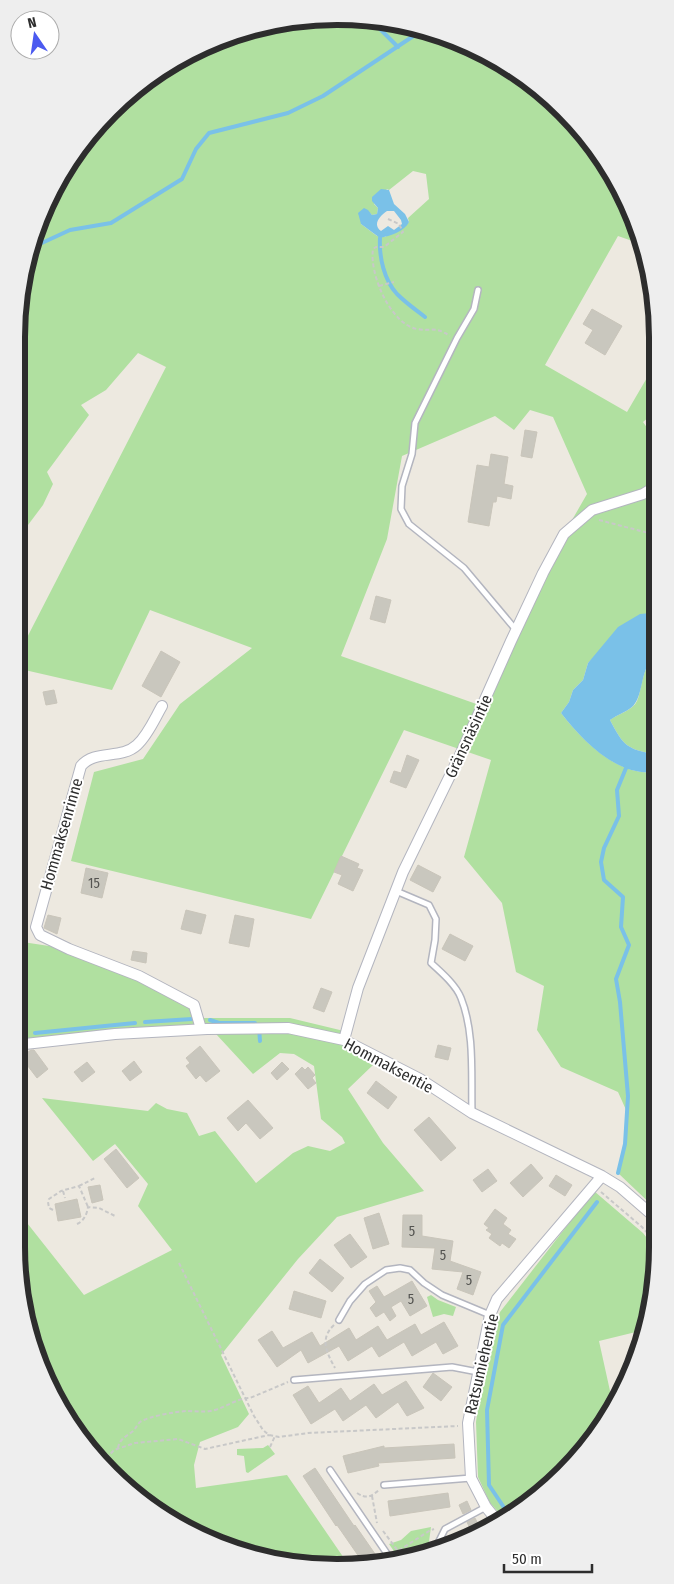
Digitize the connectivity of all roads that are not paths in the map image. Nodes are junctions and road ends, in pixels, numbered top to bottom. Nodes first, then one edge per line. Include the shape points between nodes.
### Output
1 (478, 290) dead end
2 (649, 490) edge
3 (516, 630) junction
4 (162, 706) dead end
5 (396, 891) junction
6 (201, 1029) junction
7 (344, 1040) junction
8 (25, 1044) edge
9 (472, 1113) junction
10 (602, 1176) junction
11 (649, 1212) edge
12 (490, 1315) junction
13 (340, 1320) road end
14 (478, 1372) junction
15 (294, 1380) dead end
16 (330, 1470) dead end
17 (471, 1478) junction
18 (384, 1486) road end
19 (486, 1508) junction
20 (494, 1516) edge
21 (439, 1541) edge
22 (388, 1555) edge

1 - 3 lane via 474,309 415,423 412,454 402,486 401,509 409,524 464,568
2 - 3 street, Gränsnäsintie via 592,510 564,534
3 - 5 street, Gränsnäsintie
4 - 6 street, Hommaksenrinne via 137,745 86,759 81,766 36,927 40,935 68,949 139,976 194,1005
5 - 7 street, Gränsnäsintie via 358,988
5 - 9 lane via 429,905 436,919 431,963 461,996 470,1033
6 - 7 street, Hommaksentie via 288,1028
6 - 8 street, Hommaksentie
7 - 9 street, Hommaksentie via 420,1078
9 - 10 street, Hommaksentie
10 - 11 street, Hommaksentie via 620,1186
10 - 12 street, Ratsumiehentie via 497,1299
12 - 13 lane via 442,1295 410,1270 400,1268 386,1270 365,1284 350,1301
12 - 14 street, Ratsumiehentie
14 - 15 lane via 452,1367
14 - 17 street, Ratsumiehentie via 468,1426
16 - 22 lane
17 - 18 lane
17 - 19 street, Ratsumiehentie
19 - 20 street, Ratsumiehentie
19 - 21 lane via 445,1529

